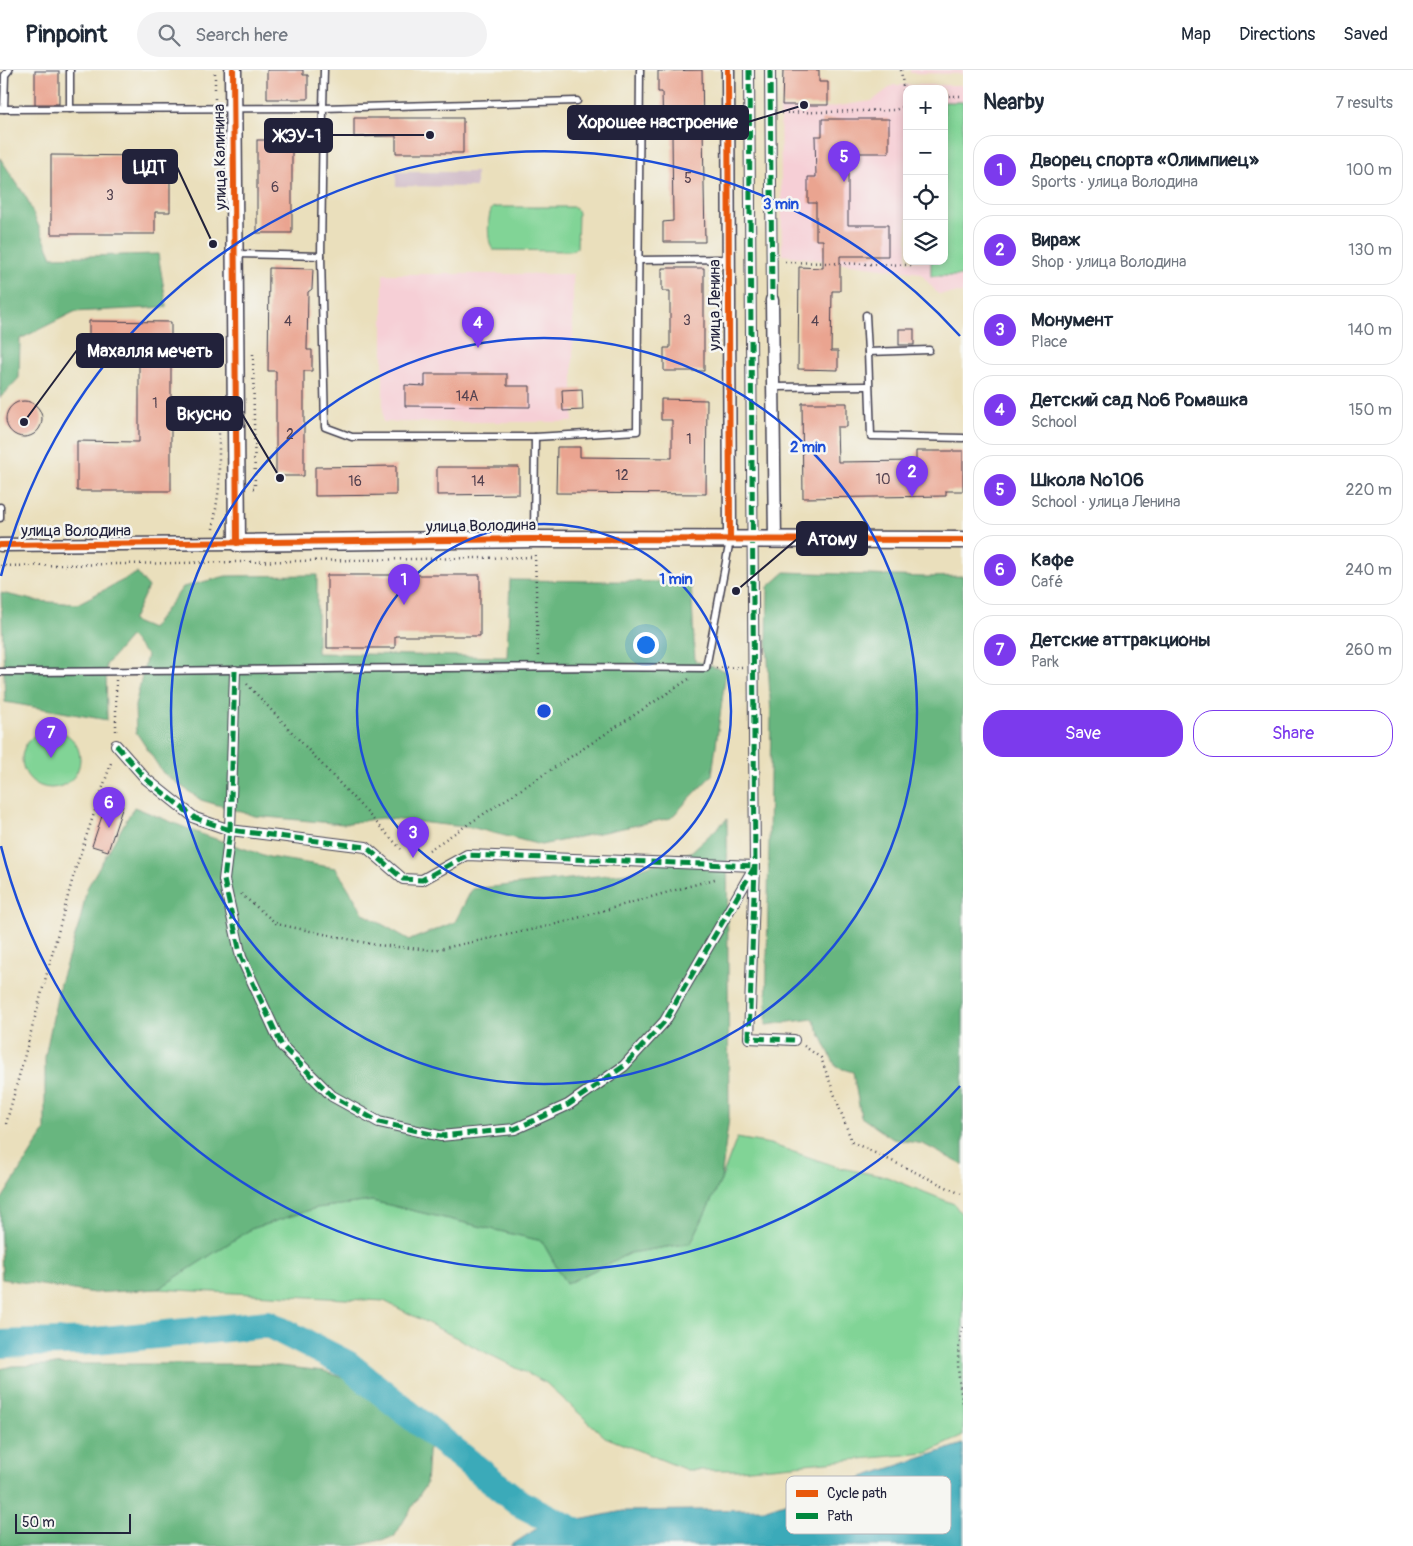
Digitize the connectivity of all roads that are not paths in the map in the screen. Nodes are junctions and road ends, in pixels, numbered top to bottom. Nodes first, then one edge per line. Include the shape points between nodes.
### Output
1 (9, 70) edge
2 (70, 70) edge
3 (233, 70) edge
4 (324, 70) edge
5 (640, 70) edge
6 (728, 70) edge
7 (749, 70) edge
8 (770, 70) edge
9 (577, 101) dead end
10 (323, 108) junction
11 (2, 109) edge
12 (70, 109) junction
13 (232, 109) junction
14 (235, 254) junction
15 (321, 256) junction
16 (729, 259) junction
17 (639, 260) junction
18 (772, 300) joint
19 (866, 315) dead end
20 (929, 350) dead end
21 (868, 352) junction
22 (868, 386) junction
23 (774, 387) junction
24 (535, 437) junction
25 (963, 438) edge
26 (0, 507) edge
27 (0, 518) edge
28 (534, 539) junction
29 (730, 539) junction
30 (775, 539) junction
31 (753, 540) junction
32 (963, 540) edge
33 (237, 543) junction
34 (0, 545) edge
35 (235, 671) junction
36 (0, 672) edge
37 (116, 745) road end
38 (230, 830) junction
39 (755, 866) junction
40 (794, 1040) road end

1 - 11 lane via 4,75
2 - 12 lane
3 - 13 street, улица Калинина
4 - 10 lane
5 - 17 lane
6 - 16 street, улица Ленина
7 - 31 street
8 - 18 street
9 - 10 lane
10 - 13 lane
10 - 15 lane
11 - 12 lane
12 - 13 lane
13 - 14 street, улица Калинина
14 - 15 lane
14 - 33 street, улица Калинина
15 - 24 lane via 325,427 352,437
16 - 17 lane
16 - 29 street, улица Ленина
17 - 24 lane via 637,431
18 - 23 street
19 - 21 lane
20 - 21 lane
21 - 22 lane
22 - 23 lane
22 - 25 lane via 871,436
23 - 30 street
24 - 28 lane
26 - 27 lane
28 - 29 street, улица Володина
28 - 33 street, улица Володина
29 - 31 street, улица Володина
29 - 35 lane via 706,668 538,666
30 - 31 street, улица Володина
30 - 32 street, улица Володина
31 - 39 street
33 - 34 street, улица Володина
35 - 36 lane
35 - 38 street
37 - 38 street via 146,779 195,818
38 - 39 street via 366,847 403,879 422,880 466,854
38 - 39 street via 224,880 241,957 282,1046 332,1096 379,1122 440,1136 515,1128 568,1105 624,1066 665,1021
39 - 40 street via 749,1038

